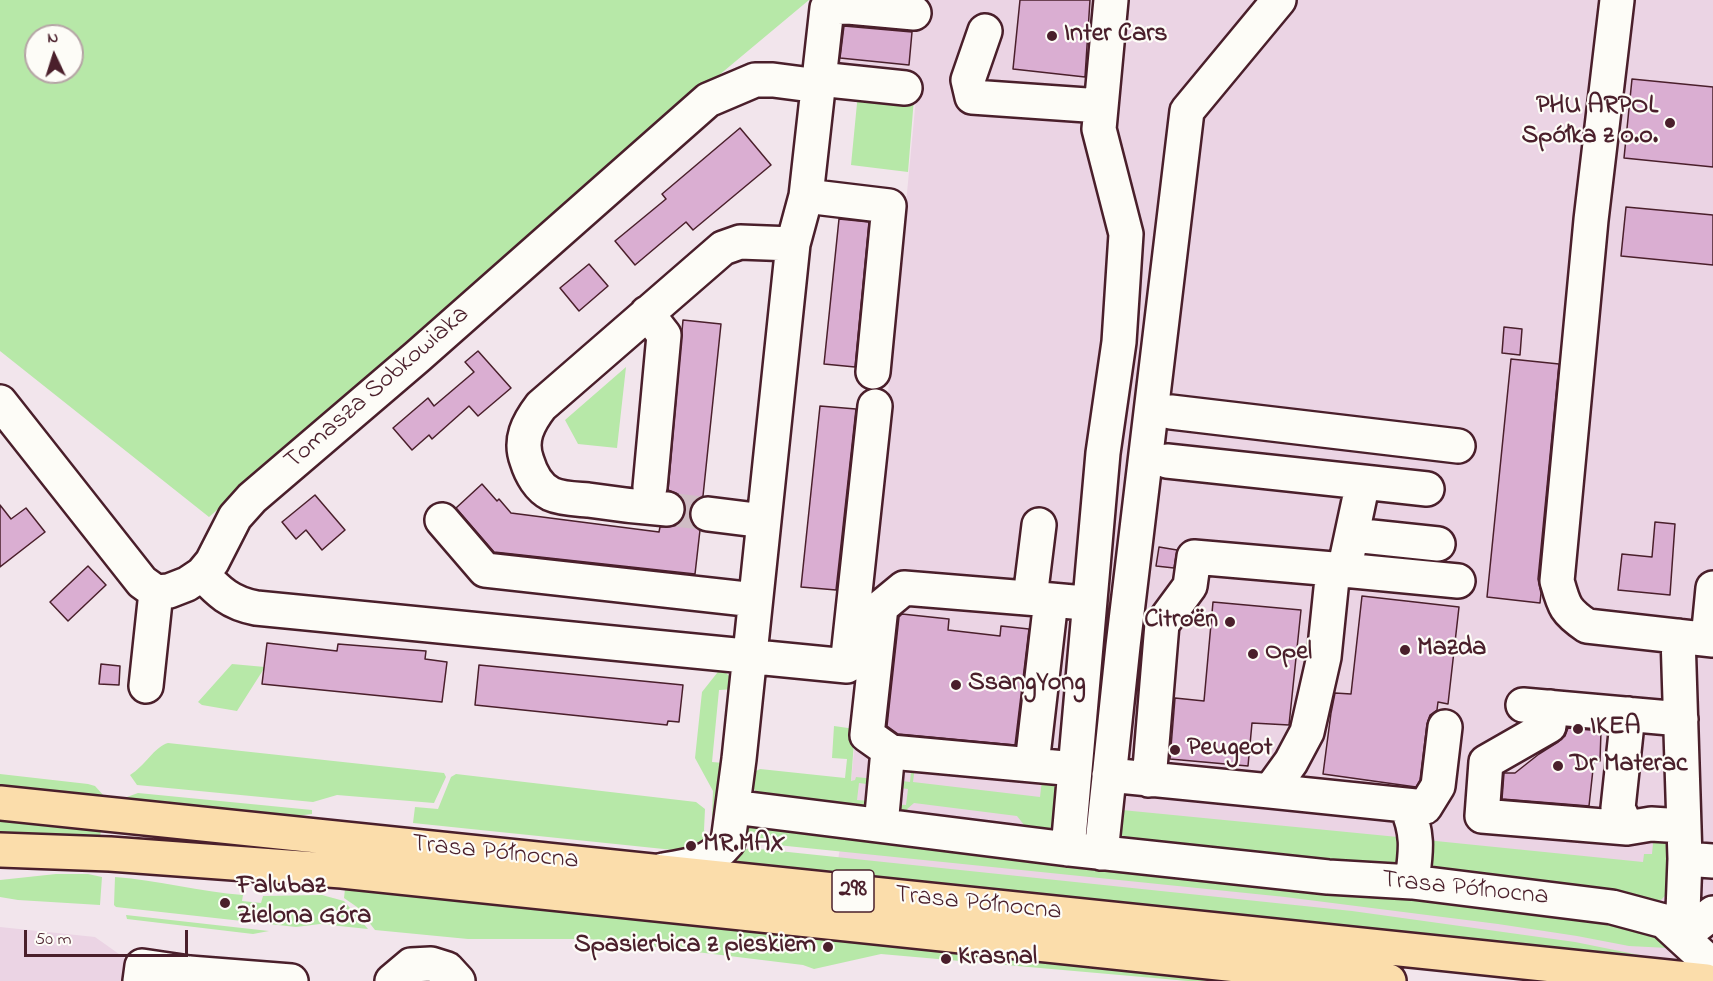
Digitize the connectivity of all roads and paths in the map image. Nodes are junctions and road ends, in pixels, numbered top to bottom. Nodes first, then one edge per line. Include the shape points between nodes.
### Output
1 (1111, 0) edge
2 (1279, 0) edge
3 (1617, 0) edge
4 (914, 13) dead end
5 (985, 31) dead end
6 (819, 83) junction
7 (905, 88) dead end
8 (1101, 106) junction
9 (806, 196) junction
10 (793, 244) junction
11 (647, 313) junction
12 (873, 372) dead end
13 (0, 402) edge
14 (875, 406) dead end
15 (1171, 412) dead end
16 (1379, 437) junction
17 (1458, 446) dead end
18 (1167, 461) dead end
19 (1369, 483) junction
20 (1427, 489) dead end
21 (708, 514) tunnel mouth
22 (442, 520) dead end
23 (764, 520) junction
24 (1039, 525) dead end
25 (1353, 535) junction
26 (1438, 544) dead end
27 (1339, 570) junction
28 (202, 574) junction
29 (1458, 580) dead end
30 (1713, 588) edge
31 (1130, 590) junction
32 (156, 592) junction
33 (1041, 599) junction
34 (755, 600) junction
35 (1090, 604) junction
36 (1175, 606) junction
37 (1700, 638) edge
38 (749, 658) junction
39 (146, 686) dead end
40 (1040, 693) junction
41 (1081, 696) junction
42 (1628, 714) junction
43 (1681, 719) junction
44 (1445, 727) dead end
45 (891, 752) junction
46 (1032, 764) junction
47 (1075, 769) junction
48 (1109, 775) junction
49 (1149, 780) junction
50 (1270, 791) junction
51 (0, 803) edge
52 (1406, 805) junction
53 (733, 807) junction
54 (881, 825) junction
55 (1684, 825) junction
56 (1627, 828) junction
57 (1068, 849) junction
58 (0, 850) edge
59 (1101, 853) junction
60 (1699, 860) edge
61 (659, 871) junction
62 (1412, 882) junction
63 (1713, 913) edge
64 (1682, 937) junction
65 (1713, 966) edge
66 (140, 981) edge
67 (291, 981) edge
68 (392, 981) edge
69 (458, 981) edge
70 (1389, 981) edge
71 (1706, 981) edge

1 - 8 street
2 - 31 street via 1187,111
3 - 37 street via 1591,220 1557,581 1571,615 1587,626
4 - 6 street via 827,8
5 - 8 street via 968,80 972,96
6 - 7 street, Tomasza Sobkowiaka
6 - 9 street
6 - 28 street, Tomasza Sobkowiaka via 755,80 708,100 252,498 235,517
8 - 35 street via 1099,129 1126,234 1119,342
9 - 10 street
9 - 12 street via 889,206
10 - 11 street via 740,242 723,248
10 - 23 street
11 - 11 street via 541,406 529,422 524,454 538,483 551,494 568,498 658,498 664,335
13 - 32 street via 142,582
14 - 38 street via 847,666
15 - 16 street
16 - 17 street
16 - 19 street
18 - 19 street
19 - 20 street
19 - 25 street
21 - 23 street
22 - 34 street via 485,570
23 - 34 street
24 - 33 street
25 - 26 street
25 - 27 street
27 - 29 street
27 - 36 street via 1194,556 1190,586
27 - 50 street via 1307,732
28 - 32 street, Tomasza Sobkowiaka via 187,584
28 - 38 street via 224,596 256,608
30 - 37 street
31 - 36 street via 1161,595
31 - 48 street
32 - 39 street
33 - 35 street
33 - 40 street
33 - 45 street via 904,588 881,607 867,735
34 - 38 street
35 - 41 street
36 - 49 street via 1161,624
37 - 43 street
38 - 53 street
40 - 41 street
40 - 46 street
41 - 47 street
42 - 43 street
42 - 56 street via 1618,808
42 - 56 street via 1536,706 1549,726 1486,762 1482,816
43 - 55 street
44 - 52 street via 1438,786 1425,807
45 - 46 street
45 - 54 street
46 - 47 street
47 - 57 street
48 - 49 street
48 - 59 street
49 - 50 street
50 - 52 street
51 - 61 main road, Trasa Północna / 298
52 - 62 street via 1416,839
53 - 54 street, Trasa Północna
53 - 61 street via 728,842 720,852 705,861
54 - 57 street, Trasa Północna
55 - 56 street
55 - 60 street
57 - 59 street, Trasa Północna
58 - 70 main road, Trasa Północna / 298 via 342,871
59 - 62 street, Trasa Północna
60 - 64 street
61 - 71 main road, Trasa Północna / 298
62 - 64 street, Trasa Północna via 1612,907 1664,921
63 - 64 street
64 - 65 street, Trasa Północna
66 - 67 street via 142,966
68 - 69 street via 411,965 431,964 447,969

